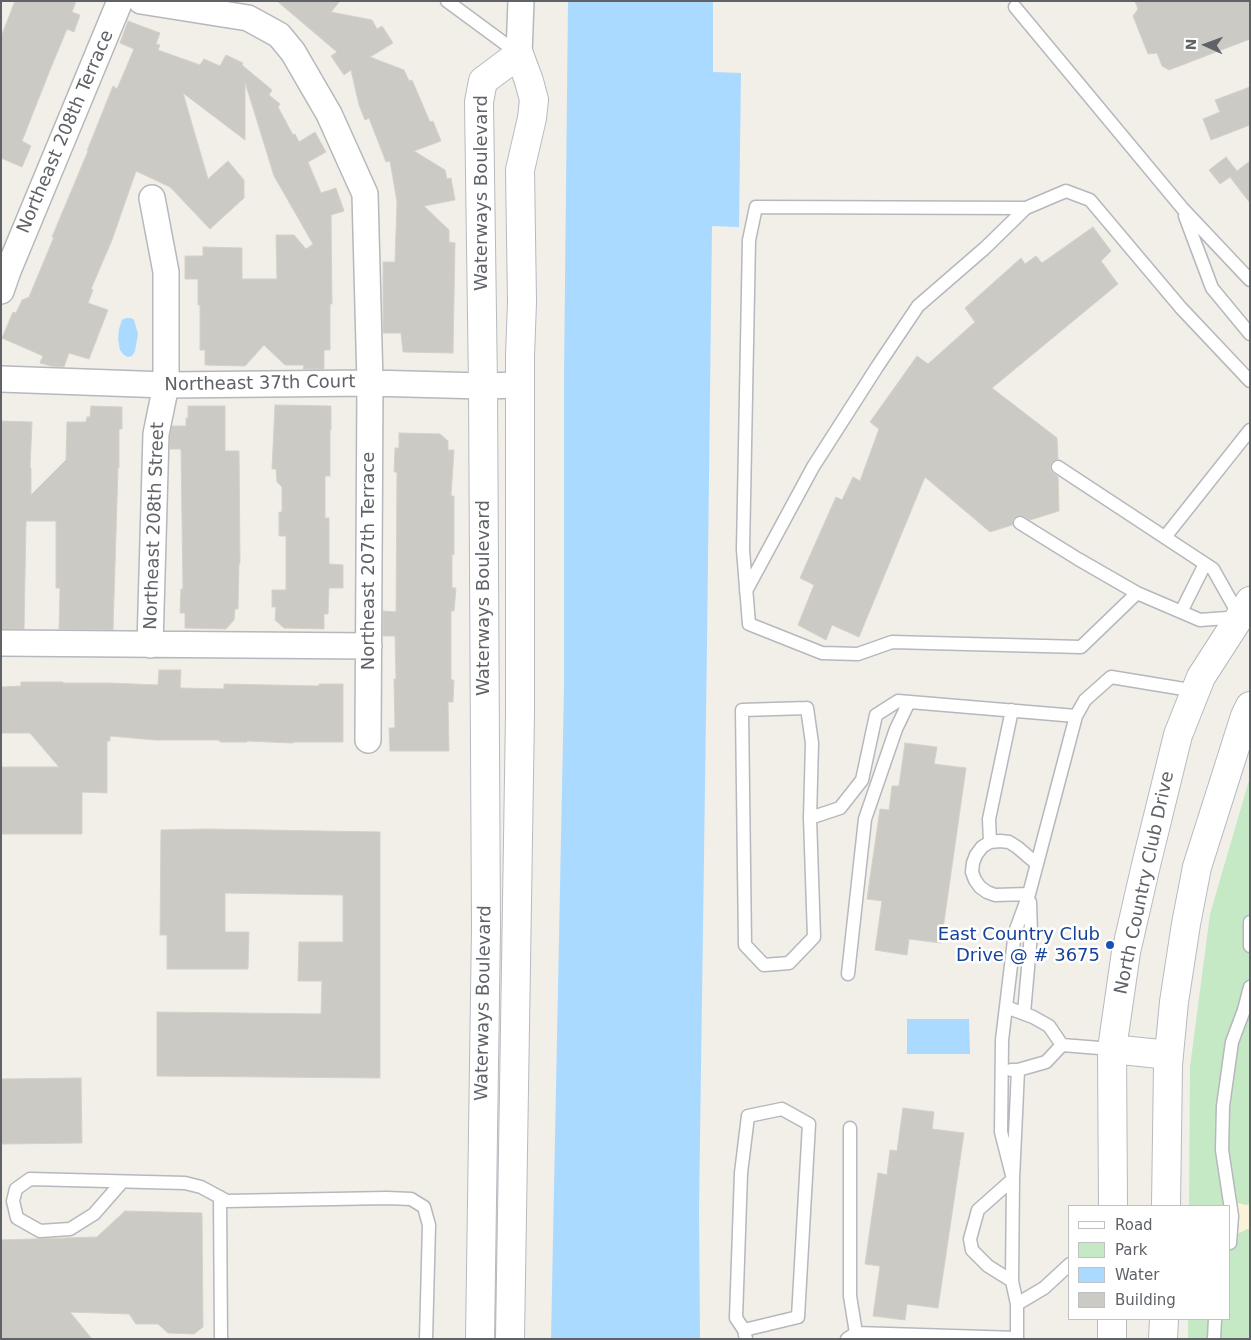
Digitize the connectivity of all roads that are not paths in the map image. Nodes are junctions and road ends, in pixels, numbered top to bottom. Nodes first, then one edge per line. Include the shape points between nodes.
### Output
1 (120, 1) edge
2 (141, 1) edge
3 (447, 1) edge
4 (515, 6) edge
5 (1015, 7) dead end
6 (519, 54) junction
7 (152, 198) dead end
8 (1026, 208) junction
9 (1183, 209) junction
10 (1250, 280) edge
11 (1, 292) edge
12 (1250, 334) edge
13 (1, 380) edge
14 (1250, 381) edge
15 (370, 383) junction
16 (166, 385) junction
17 (520, 385) junction
18 (483, 386) junction
19 (1250, 430) edge
20 (1058, 467) dead end
21 (1020, 523) dead end
22 (1165, 537) junction
23 (1205, 564) junction
24 (746, 591) junction
25 (1137, 593) junction
26 (1181, 612) junction
27 (1246, 612) edge
28 (1, 643) edge
29 (150, 645) junction
30 (369, 646) junction
31 (1196, 691) junction
32 (909, 702) junction
33 (1250, 706) edge
34 (1012, 710) junction
35 (1076, 716) junction
36 (368, 740) dead end
37 (810, 818) junction
38 (990, 842) junction
39 (1037, 864) junction
40 (1029, 894) junction
41 (1250, 922) edge
42 (1250, 946) edge
43 (848, 974) dead end
44 (1250, 986) edge
45 (1006, 1007) junction
46 (1024, 1013) junction
47 (1062, 1045) junction
48 (1112, 1049) junction
49 (1169, 1055) junction
50 (1002, 1070) junction
51 (1018, 1070) junction
52 (850, 1128) dead end
53 (1013, 1180) junction
54 (122, 1182) junction
55 (220, 1197) junction
56 (1113, 1205) edge
57 (1166, 1205) edge
58 (1230, 1205) edge
59 (1231, 1209) edge
60 (1231, 1230) edge
61 (1068, 1266) edge
62 (1012, 1281) junction
63 (1017, 1304) junction
64 (1112, 1320) edge
65 (1164, 1320) edge
66 (1215, 1320) edge
67 (745, 1334) edge
68 (852, 1336) edge
69 (221, 1339) edge
70 (426, 1339) edge
71 (480, 1339) edge
72 (510, 1339) edge
73 (1112, 1339) edge
74 (1163, 1339) edge
75 (1214, 1339) edge

1 - 11 street, Northeast 208th Terrace
2 - 15 street, Northeast 207th Terrace via 248,18 279,35 293,52 329,114 365,194
3 - 6 lane
4 - 6 street
5 - 9 lane
6 - 17 street, Waterways Boulevard via 534,100 520,170
6 - 18 street, Waterways Boulevard via 484,81 480,102
7 - 16 street, Northeast 208th Street via 166,272
8 - 14 lane via 1066,190 1090,200 1181,308
8 - 24 lane via 918,306 813,467
8 - 24 lane via 756,207 749,240 743,550
9 - 10 lane
9 - 12 lane via 1212,288
13 - 16 street, Northeast 37th Court
15 - 16 street, Northeast 37th Court
15 - 18 street, Northeast 37th Court
15 - 30 street, Northeast 207th Terrace
16 - 29 street, Northeast 208th Street via 156,434
17 - 18 street, Northeast 37th Court
17 - 72 street, Waterways Boulevard via 520,714
18 - 71 street, Waterways Boulevard via 486,936
19 - 22 lane
20 - 22 lane
21 - 25 lane
22 - 23 lane
23 - 26 lane
23 - 27 lane via 1213,569
24 - 25 lane via 749,624 822,653 858,654 892,642 1081,647
25 - 26 lane
26 - 27 lane via 1200,620
27 - 31 street, North Country Club Drive via 1201,677
28 - 29 street
29 - 30 street
30 - 36 street, Northeast 207th Terrace
31 - 35 lane via 1111,677 1085,700
31 - 48 street, North Country Club Drive via 1178,735 1144,875 1126,952
32 - 34 lane
32 - 37 lane via 898,701 876,716 862,780 840,808
32 - 43 lane via 896,729 865,819
33 - 49 street via 1197,867 1174,1002
34 - 35 lane
34 - 38 lane via 989,819
35 - 39 lane
37 - 37 lane via 812,743 807,708 742,710 745,944 764,966 790,963 814,937
38 - 39 lane via 1009,842
38 - 40 lane via 982,847 973,863 972,872 980,887 995,895
39 - 40 lane
40 - 45 lane via 1015,932
40 - 46 lane via 1031,934
41 - 42 lane
44 - 58 lane via 1232,1042 1223,1106 1222,1150
45 - 46 lane
45 - 50 lane
46 - 47 lane via 1049,1026
47 - 48 lane
47 - 51 lane via 1046,1062
48 - 49 street
48 - 56 street, North Country Club Drive
49 - 57 street
50 - 51 lane
50 - 53 lane via 1001,1132
51 - 53 lane
52 - 68 lane
53 - 62 lane
53 - 62 lane via 978,1210 970,1239 972,1250 988,1266
54 - 54 lane via 30,1179 16,1189 13,1201 17,1218 40,1231 70,1229 94,1214
54 - 55 lane via 185,1184 201,1187
55 - 69 lane
55 - 70 lane via 227,1201 411,1199 424,1206 429,1225
59 - 60 lane
61 - 63 lane via 1044,1288
62 - 63 lane
63 - 68 lane via 1017,1338
64 - 73 street
65 - 74 street
66 - 75 lane
67 - 67 lane via 798,1317 809,1124 782,1109 748,1116 741,1172 736,1318

